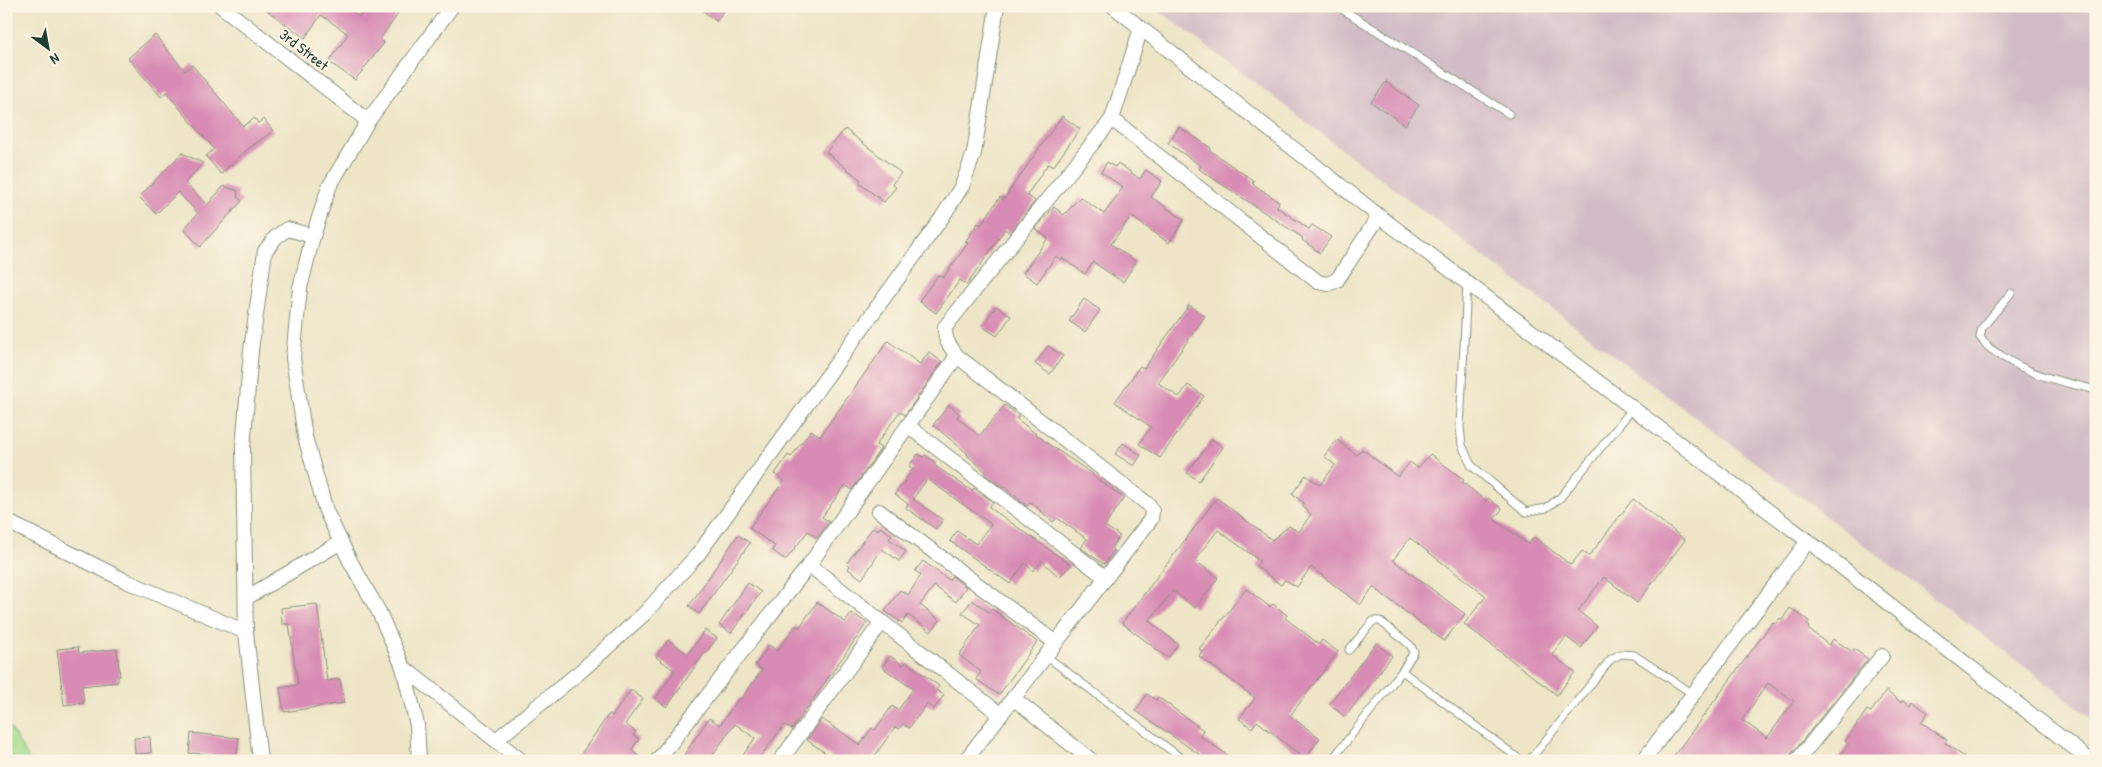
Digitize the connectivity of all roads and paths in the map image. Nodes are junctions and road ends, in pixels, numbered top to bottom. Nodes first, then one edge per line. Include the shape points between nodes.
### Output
1 (221, 6) edge
2 (452, 6) edge
3 (997, 6) edge
4 (1113, 6) edge
5 (1337, 6) edge
6 (1141, 28) junction
7 (1509, 114) dead end
8 (1112, 119) junction
9 (368, 120) junction
10 (1378, 216) junction
11 (313, 236) junction
12 (1467, 282) junction
13 (2011, 293) dead end
14 (957, 356) junction
15 (2096, 390) edge
16 (1633, 408) junction
17 (908, 426) junction
18 (879, 511) dead end
19 (6, 521) edge
20 (1808, 541) junction
21 (341, 542) junction
22 (809, 565) junction
23 (1106, 578) junction
24 (246, 598) junction
25 (882, 622) junction
26 (246, 632) junction
27 (1056, 643) junction
28 (1349, 650) dead end
29 (1046, 656) junction
30 (1882, 656) dead end
31 (403, 668) junction
32 (1402, 671) junction
33 (1693, 694) junction
34 (1013, 698) junction
35 (1001, 715) junction
36 (496, 740) junction
37 (260, 761) edge
38 (419, 761) edge
39 (522, 761) edge
40 (657, 761) edge
41 (780, 761) edge
42 (965, 761) edge
43 (1092, 761) edge
44 (1184, 761) edge
45 (1330, 761) edge
46 (1522, 761) edge
47 (1529, 761) edge
48 (1643, 761) edge
49 (1797, 761) edge
50 (2091, 761) edge

1 - 9 street, 3rd Street
2 - 9 street
3 - 36 street via 974,152 962,186 942,219 699,553 644,614
4 - 6 street
5 - 7 lane
6 - 8 street
6 - 10 street
8 - 10 street via 1318,282 1328,284 1337,280
8 - 14 street via 944,327 946,342
9 - 11 street via 329,187
10 - 12 street
11 - 21 street via 300,288 293,358 305,437 326,511
11 - 24 street via 287,229 265,250 251,350 243,448
12 - 16 street
12 - 16 lane via 1460,428 1462,445 1471,465 1526,512 1546,508 1560,498
13 - 15 lane via 1982,328 1980,337 1985,346 2023,370
14 - 17 street
14 - 23 street via 1149,505 1151,519
16 - 20 street
17 - 22 street
17 - 23 street
18 - 27 street
19 - 26 street via 126,581
20 - 33 street
20 - 50 street
21 - 24 street
21 - 31 street via 379,612
22 - 25 street
22 - 40 street
23 - 27 street
24 - 26 street
25 - 35 street
25 - 41 street
26 - 37 street
27 - 29 street
28 - 32 lane via 1373,621 1380,621 1414,652
29 - 34 street
29 - 44 lane
30 - 49 street
31 - 36 street
31 - 38 street via 417,725
32 - 45 lane
32 - 46 lane
33 - 47 lane via 1634,655 1621,654 1611,659
33 - 48 street
34 - 35 street
34 - 43 street
35 - 42 street
36 - 39 street

